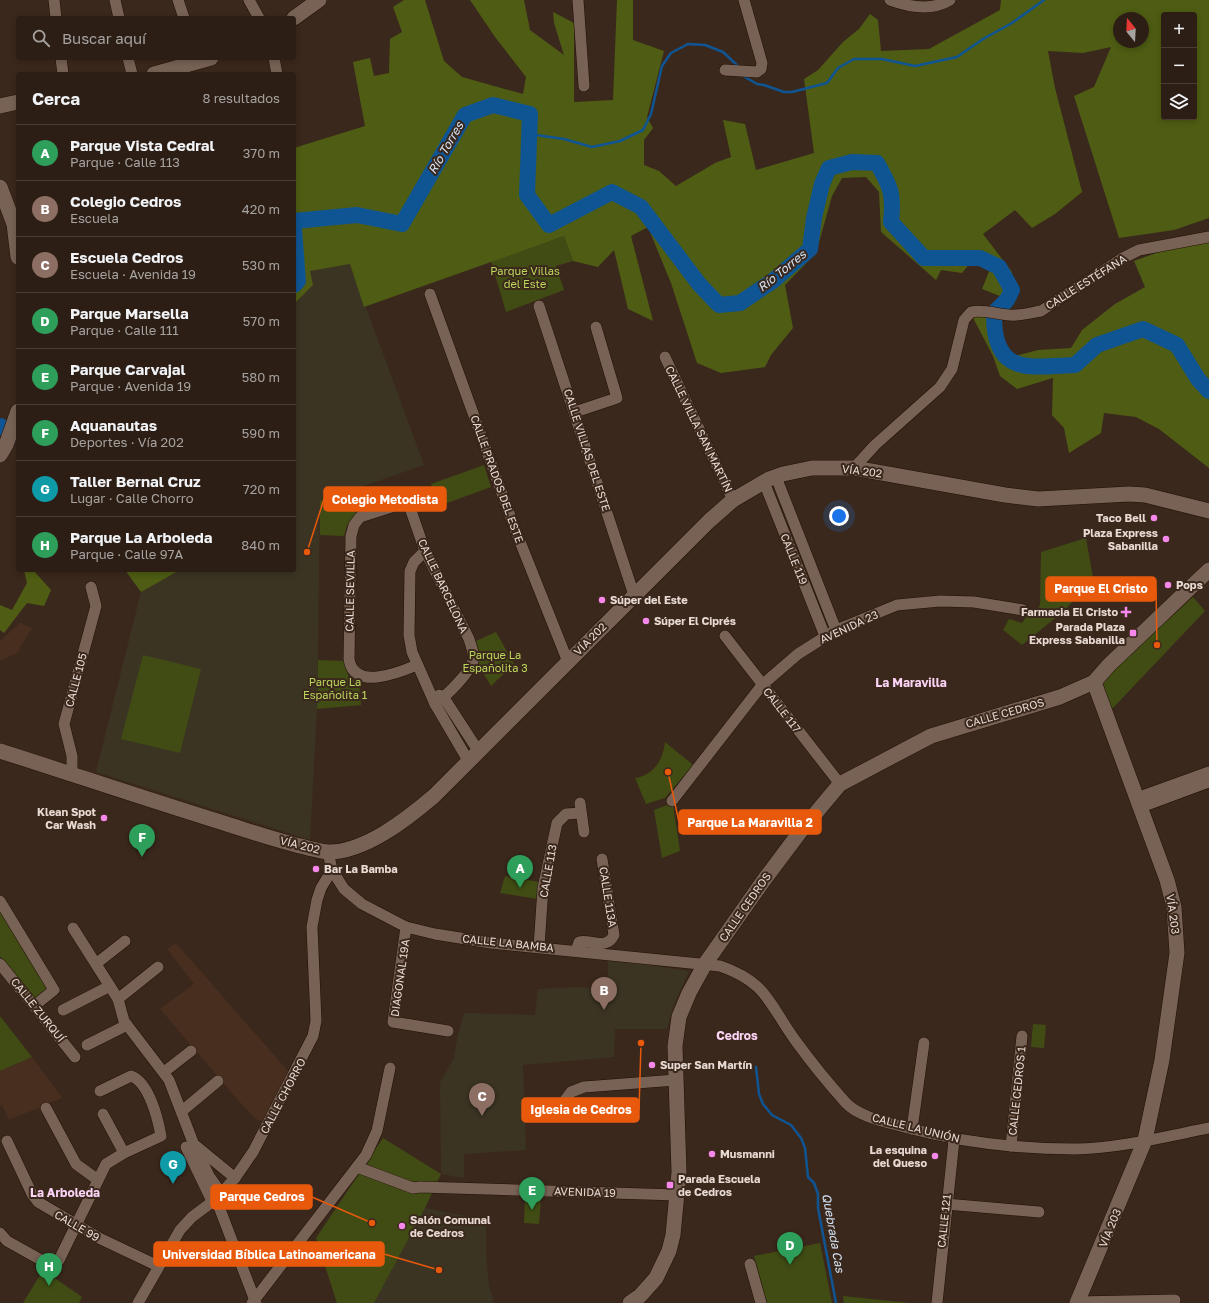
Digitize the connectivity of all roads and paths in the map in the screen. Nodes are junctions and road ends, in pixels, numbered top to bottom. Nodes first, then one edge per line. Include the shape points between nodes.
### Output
1 (54, 0) edge
2 (115, 0) edge
3 (178, 0) edge
4 (249, 0) edge
5 (319, 0) edge
6 (578, 0) edge
7 (744, 0) edge
8 (890, 0) edge
9 (950, 0) edge
10 (56, 16) edge
11 (119, 16) edge
12 (183, 16) edge
13 (258, 16) edge
14 (296, 17) edge
15 (61, 60) edge
16 (128, 60) edge
17 (199, 60) edge
18 (274, 60) edge
19 (725, 70) dead end
20 (63, 72) edge
21 (132, 72) edge
22 (160, 72) edge
23 (278, 72) edge
24 (584, 86) dead end
25 (16, 102) edge
26 (0, 106) edge
27 (0, 187) edge
28 (1209, 237) edge
29 (16, 240) edge
30 (430, 294) dead end
31 (539, 306) dead end
32 (596, 327) dead end
33 (664, 358) dead end
34 (574, 412) junction
35 (16, 418) edge
36 (3, 450) edge
37 (854, 468) junction
38 (770, 480) junction
39 (429, 496) dead end
40 (734, 500) junction
41 (408, 502) junction
42 (1209, 511) edge
43 (425, 551) junction
44 (1209, 570) edge
45 (91, 587) dead end
46 (634, 595) junction
47 (1023, 610) dead end
48 (836, 630) junction
49 (725, 636) dead end
50 (825, 636) junction
51 (568, 662) junction
52 (417, 665) junction
53 (1094, 682) junction
54 (762, 685) junction
55 (439, 701) junction
56 (0, 751) edge
57 (474, 757) junction
58 (1209, 772) edge
59 (72, 774) junction
60 (1209, 782) edge
61 (840, 784) junction
62 (672, 801) dead end
63 (1139, 802) junction
64 (584, 832) dead end
65 (328, 852) junction
66 (602, 859) dead end
67 (332, 870) junction
68 (0, 901) edge
69 (406, 927) junction
70 (74, 928) dead end
71 (125, 941) dead end
72 (539, 947) junction
73 (576, 951) junction
74 (97, 963) junction
75 (0, 964) edge
76 (705, 964) junction
77 (158, 967) dead end
78 (110, 986) junction
79 (118, 999) junction
80 (34, 1006) junction
81 (63, 1010) dead end
82 (127, 1025) junction
83 (448, 1030) dead end
84 (1022, 1036) dead end
85 (924, 1043) dead end
86 (87, 1045) dead end
87 (191, 1051) dead end
88 (76, 1057) dead end
89 (390, 1068) dead end
90 (164, 1072) junction
91 (676, 1080) junction
92 (218, 1081) dead end
93 (100, 1091) dead end
94 (562, 1104) dead end
95 (46, 1108) dead end
96 (182, 1111) junction
97 (103, 1114) dead end
98 (1209, 1128) edge
99 (912, 1129) junction
100 (954, 1140) junction
101 (1145, 1140) junction
102 (7, 1141) dead end
103 (190, 1146) junction
104 (1011, 1146) junction
105 (124, 1153) junction
106 (357, 1167) junction
107 (235, 1178) junction
108 (98, 1180) junction
109 (677, 1195) junction
110 (216, 1198) junction
111 (946, 1204) junction
112 (1039, 1212) dead end
113 (76, 1225) junction
114 (0, 1233) edge
115 (750, 1264) dead end
116 (158, 1266) junction
117 (1175, 1300) dead end
118 (639, 1301) edge
119 (254, 1302) edge
120 (138, 1303) edge
121 (761, 1303) edge
122 (937, 1303) edge
123 (1078, 1303) edge

1 - 10 street
2 - 11 street
3 - 12 street
4 - 13 street
5 - 14 main road
6 - 24 street
7 - 19 street via 761,58 761,69 757,72
8 - 9 street via 904,5 924,7 943,4
15 - 20 street
16 - 21 street
17 - 22 main road
18 - 23 street
25 - 26 main road
27 - 29 main road via 14,224
28 - 37 street, CALLE ESTÉFANA via 1139,250 1041,310 1011,315 981,310 971,312 964,320 952,369 940,386 875,445
30 - 51 street, CALLE PRADOS DEL ESTE via 513,524
31 - 34 street, CALLE VILLAS DEL ESTE
32 - 34 street via 617,398
33 - 40 street, CALLE VILLA SAN MARTÍN
34 - 46 street, CALLE VILLAS DEL ESTE
35 - 36 main road
37 - 38 main road, VÍA 202 via 812,468
37 - 42 main road, VÍA 202 via 1038,499 1129,494
38 - 40 main road, VÍA 202
38 - 48 street, CALLE 119
38 - 50 street, CALLE 119
39 - 41 street, CALLE SEVILLA
40 - 46 main road, VÍA 202
41 - 43 street, CALLE BARCELONA
41 - 52 street, CALLE SEVILLA via 367,514 354,525 351,536 348,659 354,674 362,677 384,676
43 - 52 street via 412,566 410,576 408,635
43 - 55 street, CALLE BARCELONA via 469,639 473,654 471,666
44 - 53 main road
45 - 59 street, CALLE 105 via 96,606 64,724 72,756
46 - 51 main road, VÍA 202
47 - 48 street, AVENIDA 23 via 974,602 940,601 897,605
48 - 50 street, AVENIDA 23
49 - 54 street, CALLE 117
50 - 54 street, AVENIDA 23 via 798,654
51 - 57 main road, VÍA 202
52 - 55 street
53 - 61 main road, CALLE CEDROS via 1060,697 931,736
53 - 63 main road, VÍA 203
54 - 61 street, CALLE 117
54 - 62 street, AVENIDA 23
55 - 57 street
56 - 59 main road, VÍA 202
57 - 65 main road, VÍA 202 via 406,820 370,841
58 - 63 street
59 - 65 main road, VÍA 202 via 291,844
60 - 63 street
61 - 76 main road, CALLE CEDROS via 782,856
63 - 101 main road, VÍA 203 via 1168,880 1174,906 1177,954 1162,1060
64 - 72 street, CALLE 113 via 581,808 566,814 557,823 543,888
65 - 67 street
66 - 73 street, CALLE 113A via 614,935 605,943 579,942
67 - 69 street, CALLE LA BAMBA via 344,889 362,904
67 - 107 street, CALLE CHORRO via 316,900 312,927 316,1021 313,1036 253,1152
68 - 80 street via 54,990
69 - 72 street, CALLE LA BAMBA via 435,934
69 - 83 street, DIAGONAL 19A via 393,1022
70 - 74 street
71 - 74 street
72 - 73 street, CALLE LA BAMBA
73 - 76 street, CALLE LA BAMBA
74 - 78 street
75 - 80 street, CALLE ZURQUÍ
76 - 91 main road, CALLE CEDROS via 689,993 680,1017 675,1046
76 - 99 street, CALLE LA UNIÓN via 733,970 757,985 771,1001 807,1057 848,1105 873,1119
77 - 79 street
78 - 79 street
78 - 81 street
79 - 82 street
80 - 88 street, CALLE ZURQUÍ
82 - 86 street
82 - 90 street
84 - 104 street, CALLE CEDROS 1
85 - 99 street
87 - 90 street
89 - 106 street via 377,1131 366,1155
90 - 96 street
91 - 94 street via 584,1087 572,1092
91 - 109 main road, CALLE CEDROS via 680,1143
92 - 96 street
93 - 105 street via 131,1076 138,1078 150,1098 161,1136
95 - 108 street via 76,1164
96 - 103 street
97 - 105 street
98 - 101 street, CALLE LA UNIÓN
99 - 100 street, CALLE LA UNIÓN
100 - 104 street, CALLE LA UNIÓN
100 - 111 street, CALLE 121
101 - 104 street, CALLE LA UNIÓN via 1076,1149
101 - 123 main road, VÍA 203
102 - 113 street, CALLE 99 via 36,1200
103 - 107 street
103 - 110 street via 209,1176
105 - 108 street via 106,1164
106 - 109 street, AVENIDA 19 via 413,1188
106 - 119 street
107 - 110 street, CALLE CHORRO
108 - 113 street
109 - 118 main road, CALLE CEDROS via 669,1251 656,1278
110 - 116 street, CALLE CHORRO via 180,1230
110 - 119 street
111 - 112 street
111 - 122 street, CALLE 121
113 - 114 street via 54,1265 13,1244
113 - 116 street, CALLE 99
115 - 121 street
116 - 120 street, CALLE CHORRO
117 - 123 street

